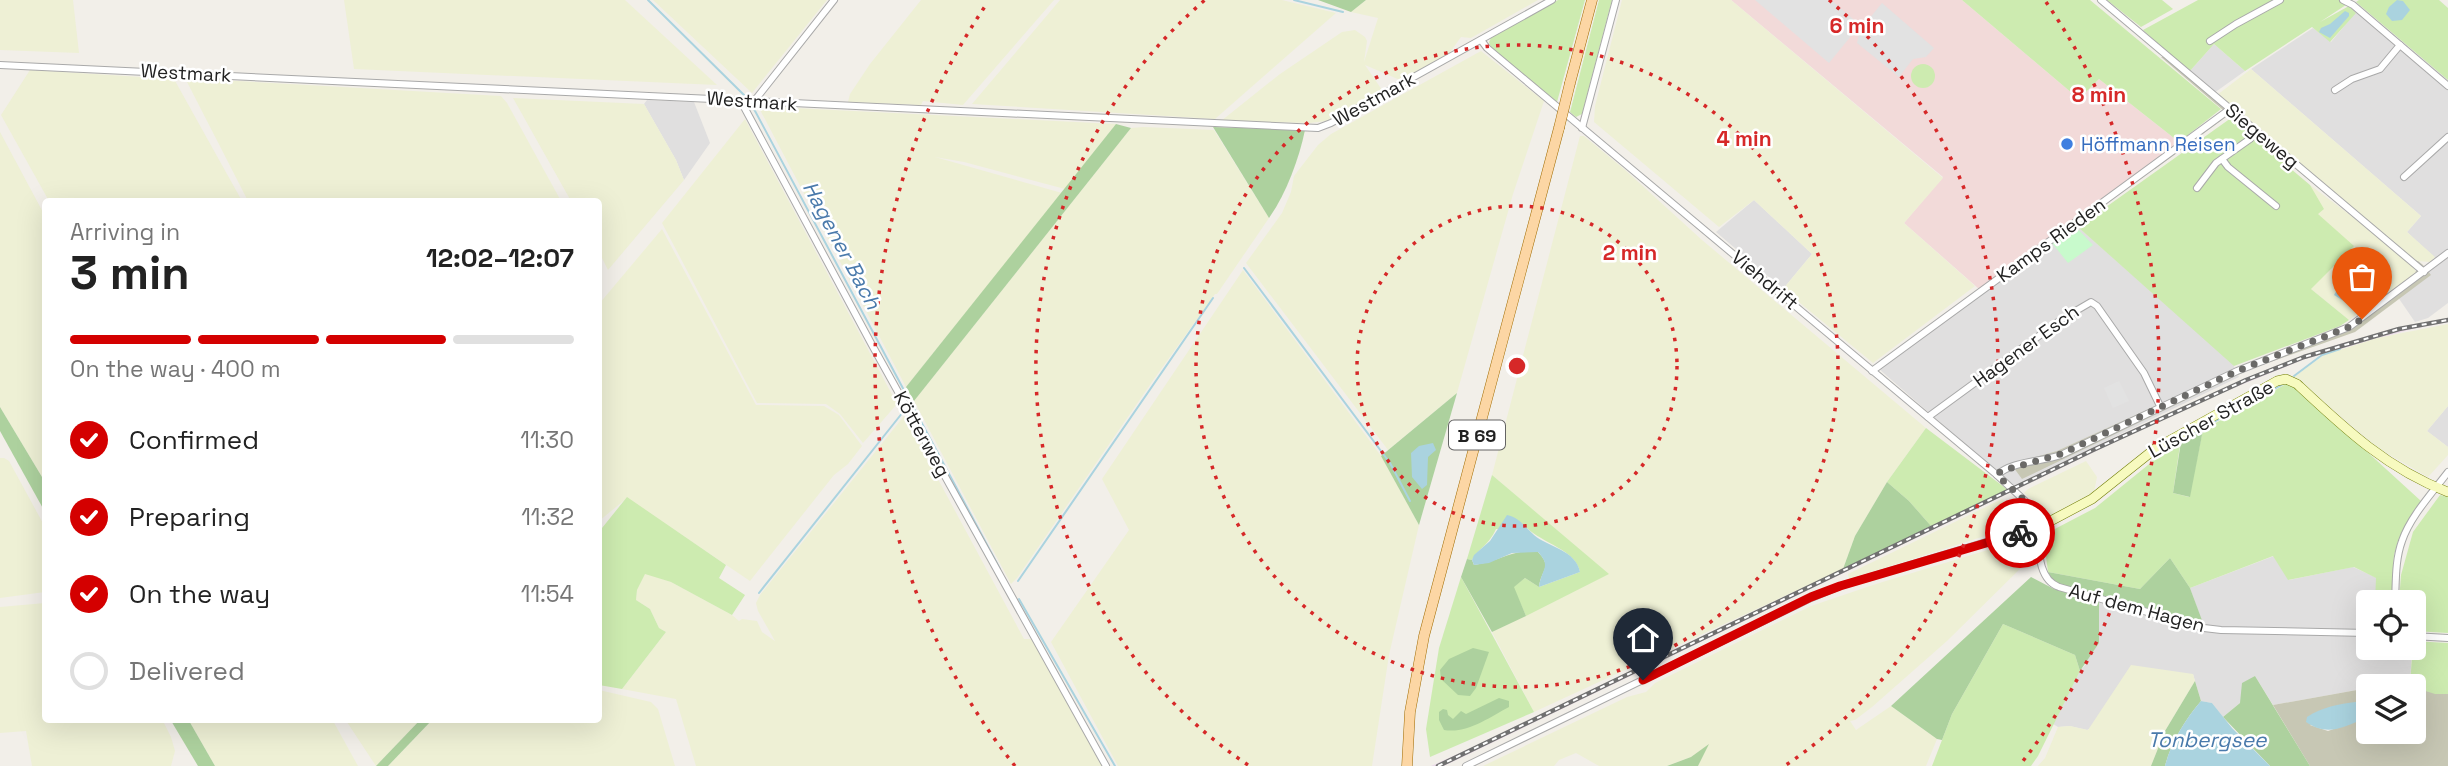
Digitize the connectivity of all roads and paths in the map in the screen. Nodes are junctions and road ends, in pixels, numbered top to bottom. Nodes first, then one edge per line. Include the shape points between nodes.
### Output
1 (834, 0) edge
2 (1552, 0) edge
3 (1592, 0) edge
4 (1616, 0) edge
5 (2101, 0) edge
6 (2280, 0) edge
7 (2343, 0) edge
8 (1481, 40) junction
9 (2210, 41) dead end
10 (2400, 45) junction
11 (0, 65) edge
12 (2448, 86) edge
13 (2335, 90) dead end
14 (743, 100) junction
15 (755, 100) junction
16 (2230, 109) junction
17 (1582, 128) junction
18 (2256, 131) junction
19 (2448, 137) edge
20 (2222, 159) junction
21 (2404, 177) dead end
22 (2197, 188) dead end
23 (2276, 206) dead end
24 (2448, 253) edge
25 (2424, 272) junction
26 (1872, 370) junction
27 (2160, 406) junction
28 (1928, 417) junction
29 (2448, 472) edge
30 (1997, 475) junction
31 (2436, 487) junction
32 (2448, 492) edge
33 (2042, 526) junction
34 (2396, 590) edge
35 (2356, 633) edge
36 (2426, 637) edge
37 (2448, 638) edge
38 (1106, 766) edge
39 (1407, 766) edge
40 (1466, 766) edge

1 - 15 street
2 - 8 street, Westmark
3 - 39 main road, B 69, bridge via 1424,636 1410,712
4 - 17 street
5 - 16 street, Siegeweg
6 - 9 street
7 - 10 street
8 - 15 street, Westmark via 1318,128
8 - 17 street, Viehdrift
10 - 12 street
10 - 13 street via 2380,69
11 - 14 street, Westmark
14 - 15 street, Westmark
14 - 38 street, Kötterweg via 872,345
16 - 18 street, Siegeweg
16 - 26 street, Kamps Rieden
17 - 26 street, Viehdrift
18 - 20 street
18 - 25 street, Siegeweg
19 - 21 street
20 - 22 street
20 - 23 street
24 - 25 street
25 - 27 street via 2349,327
26 - 28 street, Viehdrift
27 - 28 street, Hagener Esch via 2139,366 2091,302
27 - 30 street via 2061,454
28 - 30 street, Viehdrift
29 - 31 street
30 - 33 street, Viehdrift via 2036,511
31 - 32 street, Lüscher Straße
31 - 33 street, Lüscher Straße via 2381,457 2286,379 2165,443 2092,499
31 - 34 street via 2402,540
33 - 35 street, Auf dem Hagen via 2043,572 2059,587 2204,628
33 - 40 street via 1811,597
36 - 37 street

